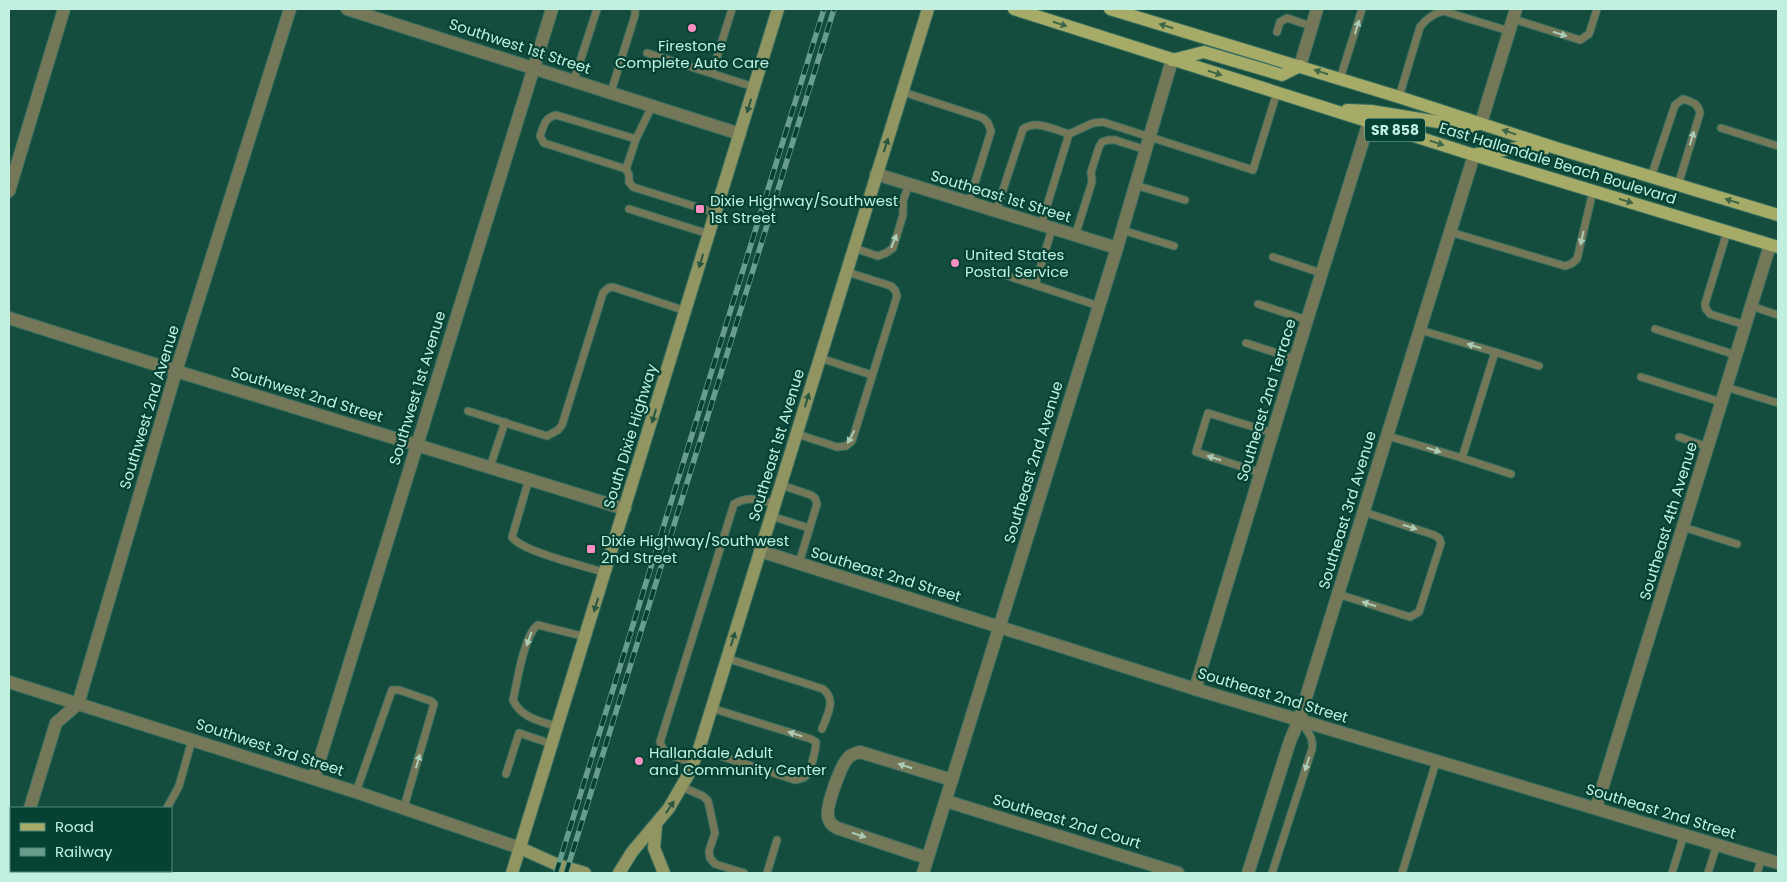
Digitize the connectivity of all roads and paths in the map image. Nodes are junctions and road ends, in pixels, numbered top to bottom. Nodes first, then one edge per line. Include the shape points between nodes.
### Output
1 (64, 9) edge
2 (290, 9) edge
3 (347, 9) edge
4 (552, 9) edge
5 (597, 9) edge
6 (634, 9) edge
7 (732, 9) edge
8 (778, 9) edge
9 (928, 9) edge
10 (1014, 9) edge
11 (1110, 9) edge
12 (1317, 9) edge
13 (1362, 9) edge
14 (1597, 9) edge
15 (372, 12) edge
16 (1135, 13) edge
17 (1513, 19) edge
18 (1312, 26) junction
19 (1277, 32) dead end
20 (647, 53) dead end
21 (1172, 60) junction
22 (1300, 66) junction
23 (535, 67) junction
24 (712, 73) junction
25 (1340, 78) junction
26 (574, 80) junction
27 (754, 87) junction
28 (611, 92) junction
29 (903, 92) junction
30 (1277, 92) junction
31 (1398, 97) junction
32 (652, 106) junction
33 (1330, 109) junction
34 (1370, 122) junction
35 (1481, 123) junction
36 (1720, 128) dead end
37 (740, 134) junction
38 (1069, 134) junction
39 (1150, 137) junction
40 (636, 139) junction
41 (1778, 146) edge
42 (1559, 149) junction
43 (1146, 150) junction
44 (1474, 155) junction
45 (626, 169) junction
46 (876, 174) junction
47 (1651, 177) junction
48 (909, 184) junction
49 (1135, 185) junction
50 (1678, 185) junction
51 (1593, 190) junction
52 (9, 192) edge
53 (1185, 200) dead end
54 (969, 202) junction
55 (629, 209) dead end
56 (996, 211) junction
57 (1778, 212) edge
58 (716, 213) junction
59 (1047, 227) junction
60 (1122, 230) junction
61 (1450, 232) junction
62 (1727, 232) junction
63 (709, 234) junction
64 (1075, 236) junction
65 (1174, 246) dead end
66 (1774, 246) edge
67 (854, 248) junction
68 (1117, 248) junction
69 (1273, 257) dead end
70 (847, 272) junction
71 (1321, 273) junction
72 (1002, 274) dead end
73 (1035, 285) junction
74 (1258, 304) dead end
75 (1099, 306) junction
76 (1751, 306) junction
77 (686, 311) junction
78 (1778, 315) edge
79 (9, 318) edge
80 (1307, 320) junction
81 (1745, 325) junction
82 (1654, 329) dead end
83 (1420, 330) junction
84 (1246, 343) dead end
85 (1495, 352) junction
86 (1736, 355) junction
87 (820, 358) junction
88 (1295, 359) junction
89 (1539, 366) dead end
90 (176, 371) junction
91 (872, 375) junction
92 (1641, 377) dead end
93 (1726, 387) junction
94 (1721, 402) junction
95 (1778, 403) edge
96 (468, 411) dead end
97 (504, 422) junction
98 (797, 434) junction
99 (1273, 434) junction
100 (1388, 436) junction
101 (1679, 438) dead end
102 (417, 444) junction
103 (1708, 447) junction
104 (1462, 458) junction
105 (490, 467) junction
106 (1261, 473) junction
107 (1511, 474) dead end
108 (528, 479) junction
109 (781, 485) junction
110 (775, 504) junction
111 (625, 509) junction
112 (1364, 512) junction
113 (771, 516) junction
114 (1683, 527) junction
115 (809, 528) junction
116 (1737, 544) dead end
117 (760, 551) junction
118 (799, 563) junction
119 (606, 573) junction
120 (1338, 594) junction
121 (999, 626) junction
122 (586, 637) junction
123 (726, 658) junction
124 (9, 682) edge
125 (1195, 689) junction
126 (78, 704) junction
127 (711, 708) junction
128 (1299, 720) junction
129 (558, 727) junction
130 (822, 729) dead end
131 (192, 740) junction
132 (552, 744) junction
133 (699, 749) junction
134 (1436, 762) junction
135 (694, 763) junction
136 (506, 774) dead end
137 (314, 778) junction
138 (952, 780) junction
139 (682, 787) junction
140 (356, 792) junction
141 (946, 800) junction
142 (30, 807) edge
143 (168, 807) edge
144 (404, 807) junction
145 (1596, 808) junction
146 (656, 826) junction
147 (1684, 834) junction
148 (778, 840) dead end
149 (1717, 844) junction
150 (520, 848) junction
151 (927, 858) junction
152 (1762, 858) junction
153 (1778, 863) edge
154 (512, 873) edge
155 (585, 873) edge
156 (619, 873) edge
157 (664, 873) edge
158 (744, 873) edge
159 (767, 873) edge
160 (923, 873) edge
161 (1178, 873) edge
162 (1248, 873) edge
163 (1272, 873) edge
164 (1402, 873) edge
165 (1672, 873) edge
166 (1708, 873) edge
167 (1757, 873) edge

1 - 52 street
2 - 90 street, Southwest 2nd Avenue
3 - 15 street, Southwest 1st Street
4 - 23 street, Southwest 1st Avenue
5 - 26 lane
6 - 28 lane via 635,15
7 - 24 lane
8 - 27 main road, South Dixie Highway
9 - 29 main road, Southeast 1st Avenue
10 -> 21 main road, East Hallandale Beach Boulevard / SR 858
11 - 16 main road, East Hallandale Beach Boulevard / SR 858
12 - 18 street
25 -> 13 lane
17 -> 14 lane via 1580,40 1589,34
15 - 23 street, Southwest 1st Street
22 -> 16 main road, East Hallandale Beach Boulevard / SR 858
17 - 31 lane via 1436,13 1420,27
17 - 35 street
18 - 19 lane via 1287,18 1280,22
18 - 22 street
20 - 24 lane
21 - 22 main road via 1204,52 1282,75
21 -> 30 main road, East Hallandale Beach Boulevard / SR 858
21 - 39 street, Southeast 2nd Avenue
25 -> 22 main road, East Hallandale Beach Boulevard / SR 858
23 - 26 street, Southwest 1st Street
23 - 102 street, Southwest 1st Avenue
24 - 27 lane
25 - 31 main road, East Hallandale Beach Boulevard / SR 858
26 - 28 street, Southwest 1st Street
27 -> 37 main road, South Dixie Highway
28 - 32 street, Southwest 1st Street
46 -> 29 main road, Southeast 1st Avenue
29 - 54 lane via 983,118 988,123 991,131
30 - 33 main road, East Hallandale Beach Boulevard / SR 858
30 - 39 lane via 1253,170
31 - 35 main road, East Hallandale Beach Boulevard / SR 858
32 - 37 street, Southwest 1st Street
32 - 40 lane
33 - 34 main road, East Hallandale Beach Boulevard / SR 858
33 - 35 main road via 1371,111 1469,127
34 -> 44 main road, East Hallandale Beach Boulevard / SR 858
34 - 71 street, Southeast 2nd Terrace
42 -> 35 main road, East Hallandale Beach Boulevard / SR 858
36 - 41 lane
37 - 58 main road, South Dixie Highway
38 - 39 lane via 1103,122
38 - 56 lane via 1036,124 1023,129
38 - 59 lane
39 - 43 street, Southeast 2nd Avenue
40 - 45 lane
40 - 45 lane via 556,115 546,120 540,136 544,143
42 - 44 main road via 1524,147
42 - 47 main road, East Hallandale Beach Boulevard / SR 858
43 - 49 street, Southeast 2nd Avenue
43 - 64 lane via 1115,140 1102,142
44 - 51 main road, East Hallandale Beach Boulevard / SR 858
44 - 61 street, Southeast 3rd Avenue
45 - 58 lane via 633,186
46 - 48 street, Southeast 1st Street
46 - 67 main road, Southeast 1st Avenue
47 - 50 main road, East Hallandale Beach Boulevard / SR 858
50 -> 47 lane via 1700,113 1696,104 1683,99 1675,105
48 - 54 street, Southeast 1st Street
67 -> 48 lane via 878,256 893,248
49 - 53 lane
49 - 60 street, Southeast 2nd Avenue
57 -> 50 main road, East Hallandale Beach Boulevard / SR 858
51 -> 61 lane via 1577,259 1571,264 1564,266
51 -> 62 main road, East Hallandale Beach Boulevard / SR 858
54 - 56 street, Southeast 1st Street
55 - 63 lane
56 - 59 street, Southeast 1st Street
58 - 63 main road, South Dixie Highway
59 - 64 street, Southeast 1st Street
59 - 73 lane
60 - 65 lane
60 - 68 street, Southeast 2nd Avenue
61 - 83 street, Southeast 3rd Avenue
62 - 66 main road, East Hallandale Beach Boulevard / SR 858
62 - 81 lane via 1705,304 1710,314
63 -> 77 main road, South Dixie Highway
64 - 68 street, Southeast 1st Street
66 - 76 street, Southeast 4th Avenue
67 - 70 main road, Southeast 1st Avenue
68 - 75 street, Southeast 2nd Avenue
69 - 71 lane
70 - 87 main road, Southeast 1st Avenue
70 - 91 lane via 890,286 897,296
71 - 80 street, Southeast 2nd Terrace
72 - 73 lane
73 - 75 lane
74 - 80 lane
75 - 121 street, Southeast 2nd Avenue
76 - 78 lane
76 - 81 street, Southeast 4th Avenue
77 - 97 lane via 608,288 603,293 562,426 547,436
77 -> 111 main road, South Dixie Highway
79 - 90 street, Southwest 2nd Street
80 - 88 street, Southeast 2nd Terrace
81 - 86 street, Southeast 4th Avenue
82 - 86 lane
85 -> 83 lane
83 - 100 street, Southeast 3rd Avenue
84 - 88 lane
85 - 89 lane
85 - 104 lane
86 - 93 street, Southeast 4th Avenue
87 - 91 lane
98 -> 87 main road, Southeast 1st Avenue
88 - 99 street, Southeast 2nd Terrace
90 - 102 street, Southwest 2nd Street
90 - 126 street, Southwest 2nd Avenue
91 -> 98 lane via 852,440 846,446 838,447
92 - 94 lane
93 - 94 street, Southeast 4th Avenue
93 - 95 lane
94 - 103 street, Southeast 4th Avenue
96 - 97 lane
97 - 105 lane
98 - 109 main road, Southeast 1st Avenue
99 - 106 street, Southeast 2nd Terrace
106 -> 99 lane via 1196,452 1208,413
100 -> 104 lane
100 - 112 street, Southeast 3rd Avenue
101 - 103 lane
102 - 105 street, Southwest 2nd Street
102 - 137 street, Southwest 1st Avenue
103 - 114 street, Southeast 4th Avenue
104 - 107 lane
105 - 108 street, Southwest 2nd Street
106 - 125 street, Southeast 2nd Terrace
108 - 111 street, Southwest 2nd Street
108 - 119 lane via 512,537 515,542
109 - 110 main road, Southeast 1st Avenue
109 - 115 lane via 815,498
110 - 113 main road, Southeast 1st Avenue
110 - 135 lane via 760,499 741,500 734,504 660,742 666,753
111 - 119 main road, South Dixie Highway
112 - 120 street, Southeast 3rd Avenue
112 -> 120 lane via 1439,538 1441,544 1420,612 1410,617
113 - 115 lane
113 - 117 main road, Southeast 1st Avenue
114 - 116 lane
114 - 145 street, Southeast 4th Avenue
115 - 118 lane
117 - 118 street, Southeast 2nd Street
123 -> 117 main road, Southeast 1st Avenue
118 - 121 street, Southeast 2nd Street
119 -> 122 main road, South Dixie Highway
120 - 128 street, Southeast 3rd Avenue
121 - 125 street, Southeast 2nd Street
121 - 138 street, Southeast 2nd Avenue
122 - 129 main road, South Dixie Highway
122 -> 129 lane via 538,625 528,640 513,700 521,713
123 - 127 main road, Southeast 1st Avenue
123 - 130 lane via 823,689 831,702
124 - 126 street, Southwest 3rd Street
125 - 128 street, Southeast 2nd Street
126 - 131 street, Southwest 3rd Street
126 - 142 street via 56,723
127 - 133 main road, Southeast 1st Avenue
133 -> 127 lane via 795,780 808,775 816,742
128 - 134 street, Southeast 2nd Street
128 - 162 street, Southeast 3rd Avenue
128 -> 163 lane via 1311,736 1312,750
129 - 132 main road, South Dixie Highway
131 - 137 street, Southwest 3rd Street
131 - 143 lane via 179,786
132 - 136 lane via 519,733
132 - 150 main road, South Dixie Highway
133 - 135 main road, Southeast 1st Avenue
134 - 145 street, Southeast 2nd Street
134 - 164 lane
135 - 139 main road, Southeast 1st Avenue
137 - 140 street, Southwest 3rd Street
138 - 141 street, Southeast 2nd Avenue
138 -> 151 street via 860,752 850,755 844,762 832,797 828,813 831,824
146 -> 139 main road, Southeast 1st Avenue
139 - 158 lane via 708,801 714,834 710,858 715,864
140 - 144 street, Southwest 3rd Street
144 -> 140 lane via 434,704 399,690 392,690
141 - 151 street, Southeast 2nd Avenue
141 - 161 street, Southeast 2nd Court
144 - 150 street, Southwest 3rd Street
145 - 147 street, Southeast 2nd Street
146 - 156 main road, Southeast 1st Avenue via 632,852
146 - 157 main road via 654,848
147 - 149 street, Southeast 2nd Street
147 - 165 lane
148 - 159 lane
149 - 152 street, Southeast 2nd Street
149 - 166 lane
150 - 154 main road, South Dixie Highway
150 - 155 main road
151 - 160 street, Southeast 2nd Avenue
152 - 153 street, Southeast 2nd Street
152 - 167 lane

